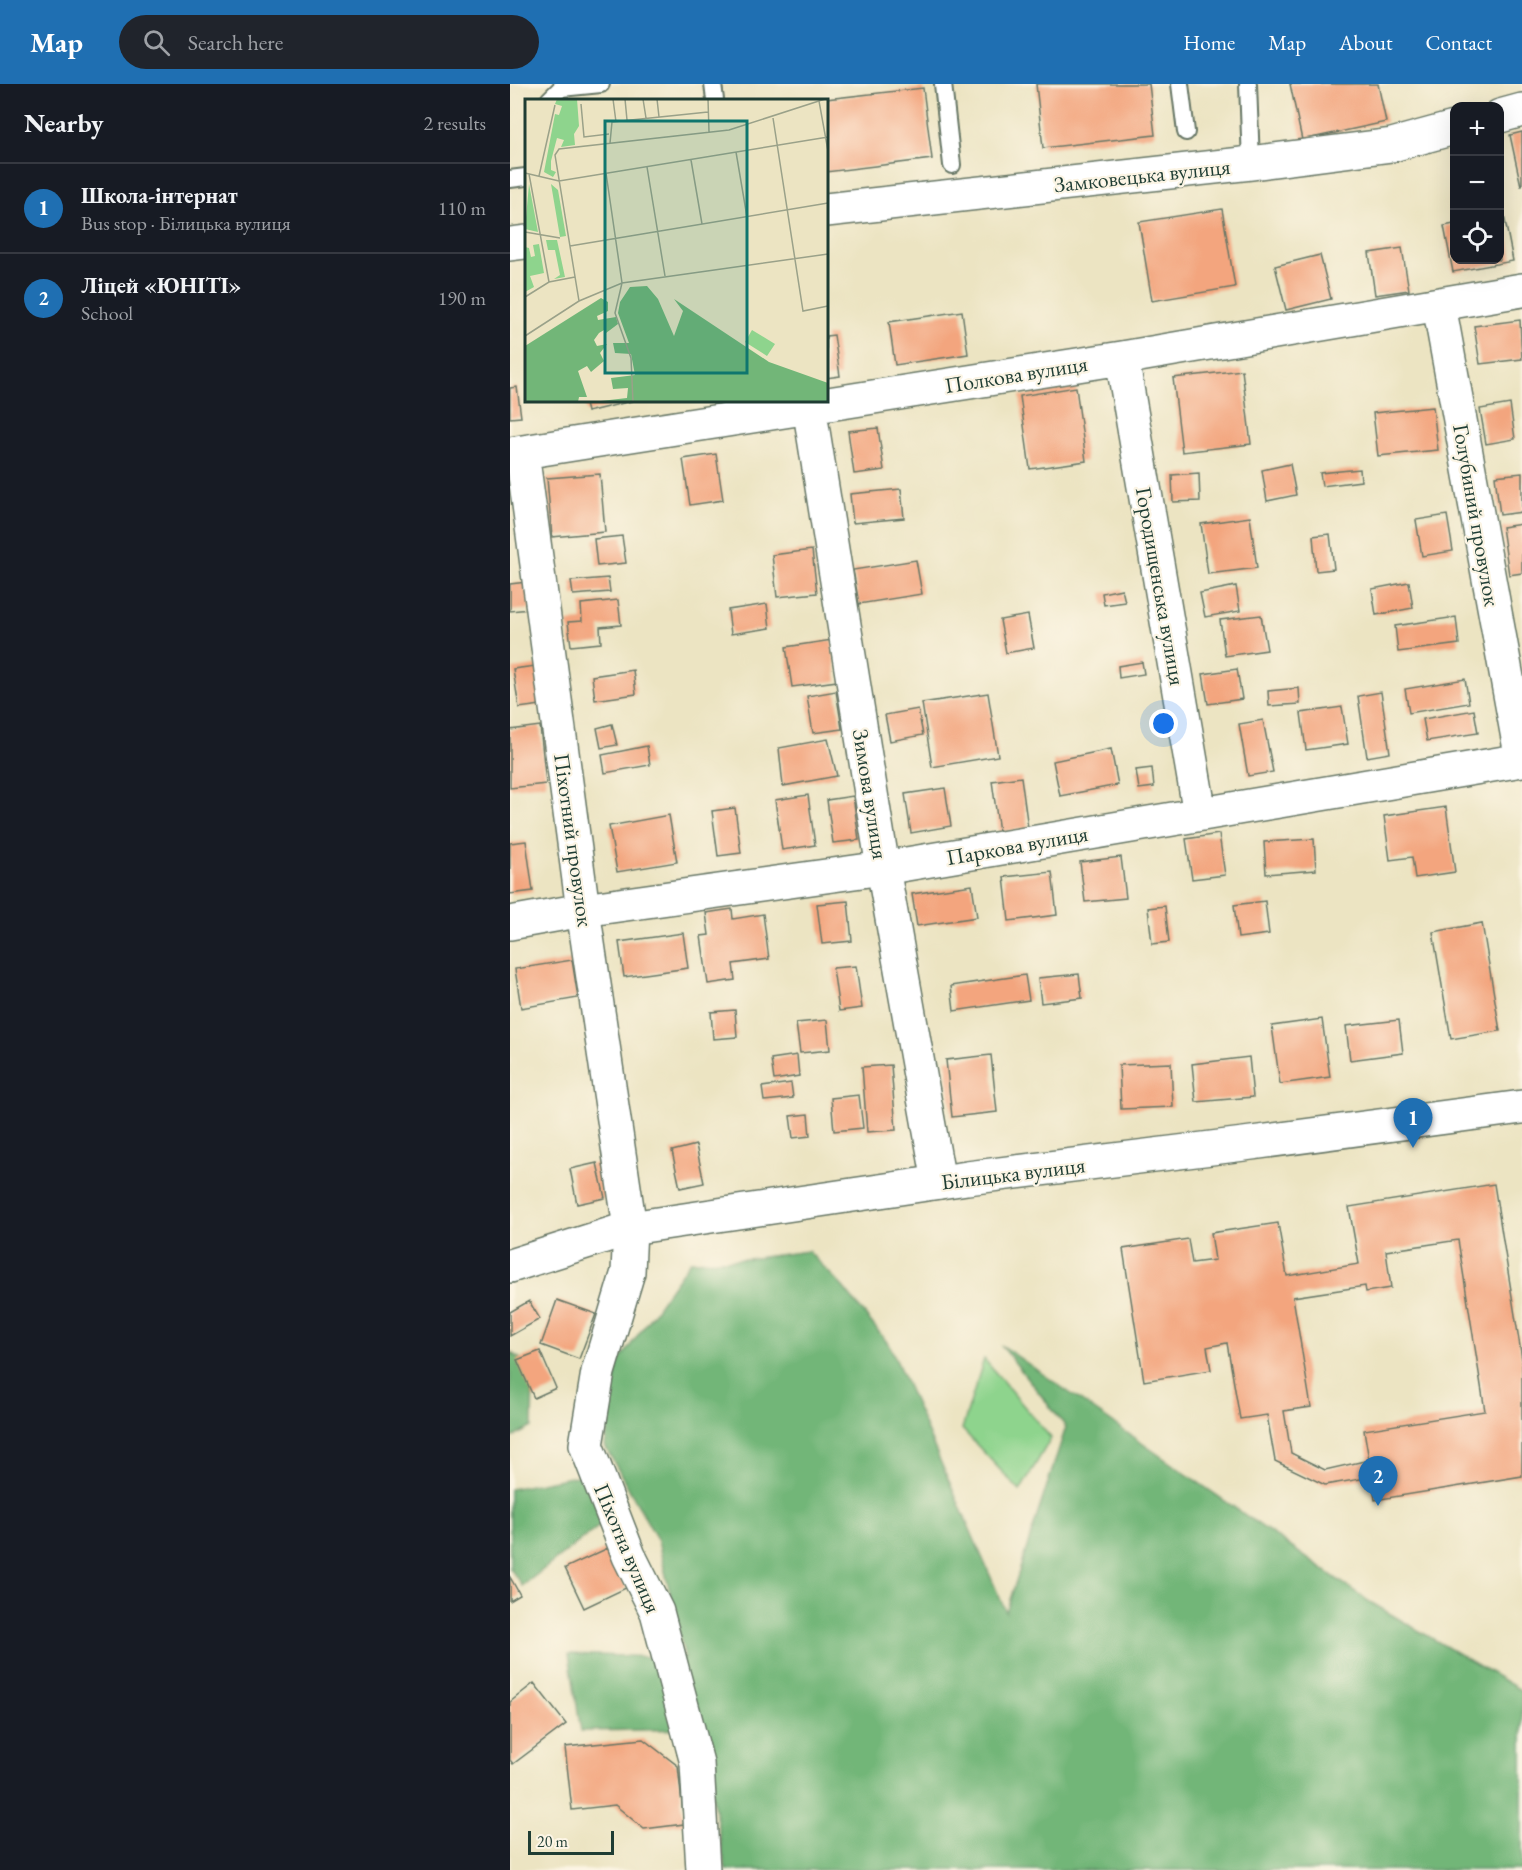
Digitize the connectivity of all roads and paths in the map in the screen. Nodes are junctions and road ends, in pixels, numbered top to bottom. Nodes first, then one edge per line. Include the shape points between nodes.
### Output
1 (593, 84) edge
2 (713, 84) edge
3 (944, 84) edge
4 (1180, 84) edge
5 (1248, 84) edge
6 (550, 99) edge
7 (715, 99) edge
8 (1522, 110) edge
9 (1504, 115) edge
10 (1450, 129) edge
11 (1186, 132) dead end
12 (1251, 163) junction
13 (952, 165) dead end
14 (525, 177) edge
15 (510, 179) edge
16 (828, 210) edge
17 (525, 242) edge
18 (510, 244) edge
19 (1522, 290) edge
20 (1439, 305) junction
21 (1122, 358) junction
22 (809, 406) junction
23 (516, 453) edge
24 (1522, 760) edge
25 (1200, 814) junction
26 (883, 868) junction
27 (583, 910) junction
28 (510, 923) edge
29 (1522, 1107) edge
30 (939, 1182) junction
31 (630, 1228) junction
32 (510, 1266) edge
33 (703, 1870) edge

1 - 6 lane via 561,88
2 - 7 lane
3 - 13 lane
4 - 11 lane
5 - 12 lane
8 - 9 street
10 - 12 street, Замковецька вулиця via 1392,145
12 - 16 street, Замковецька вулиця
14 - 15 lane
17 - 18 street
19 - 20 street, Полкова вулиця
20 - 21 street, Полкова вулиця
20 - 24 street, Голубиний провулок
21 - 22 street, Полкова вулиця
21 - 25 street, Городищенська вулиця
22 - 23 street, Полкова вулиця
22 - 26 street, Зимова вулиця
23 - 27 street, Піхотний провулок
24 - 25 street, Паркова вулиця
25 - 26 street, Паркова вулиця
26 - 27 street, Паркова вулиця
26 - 30 street, Зимова вулиця
27 - 28 street, Паркова вулиця
27 - 31 street, Піхотний провулок
29 - 30 street, Білицька вулиця
30 - 31 street, Білицька вулиця
31 - 32 street, Білицька вулиця
31 - 33 street, Піхотна вулиця via 628,1272 598,1372 586,1445 629,1556 660,1622 698,1763

